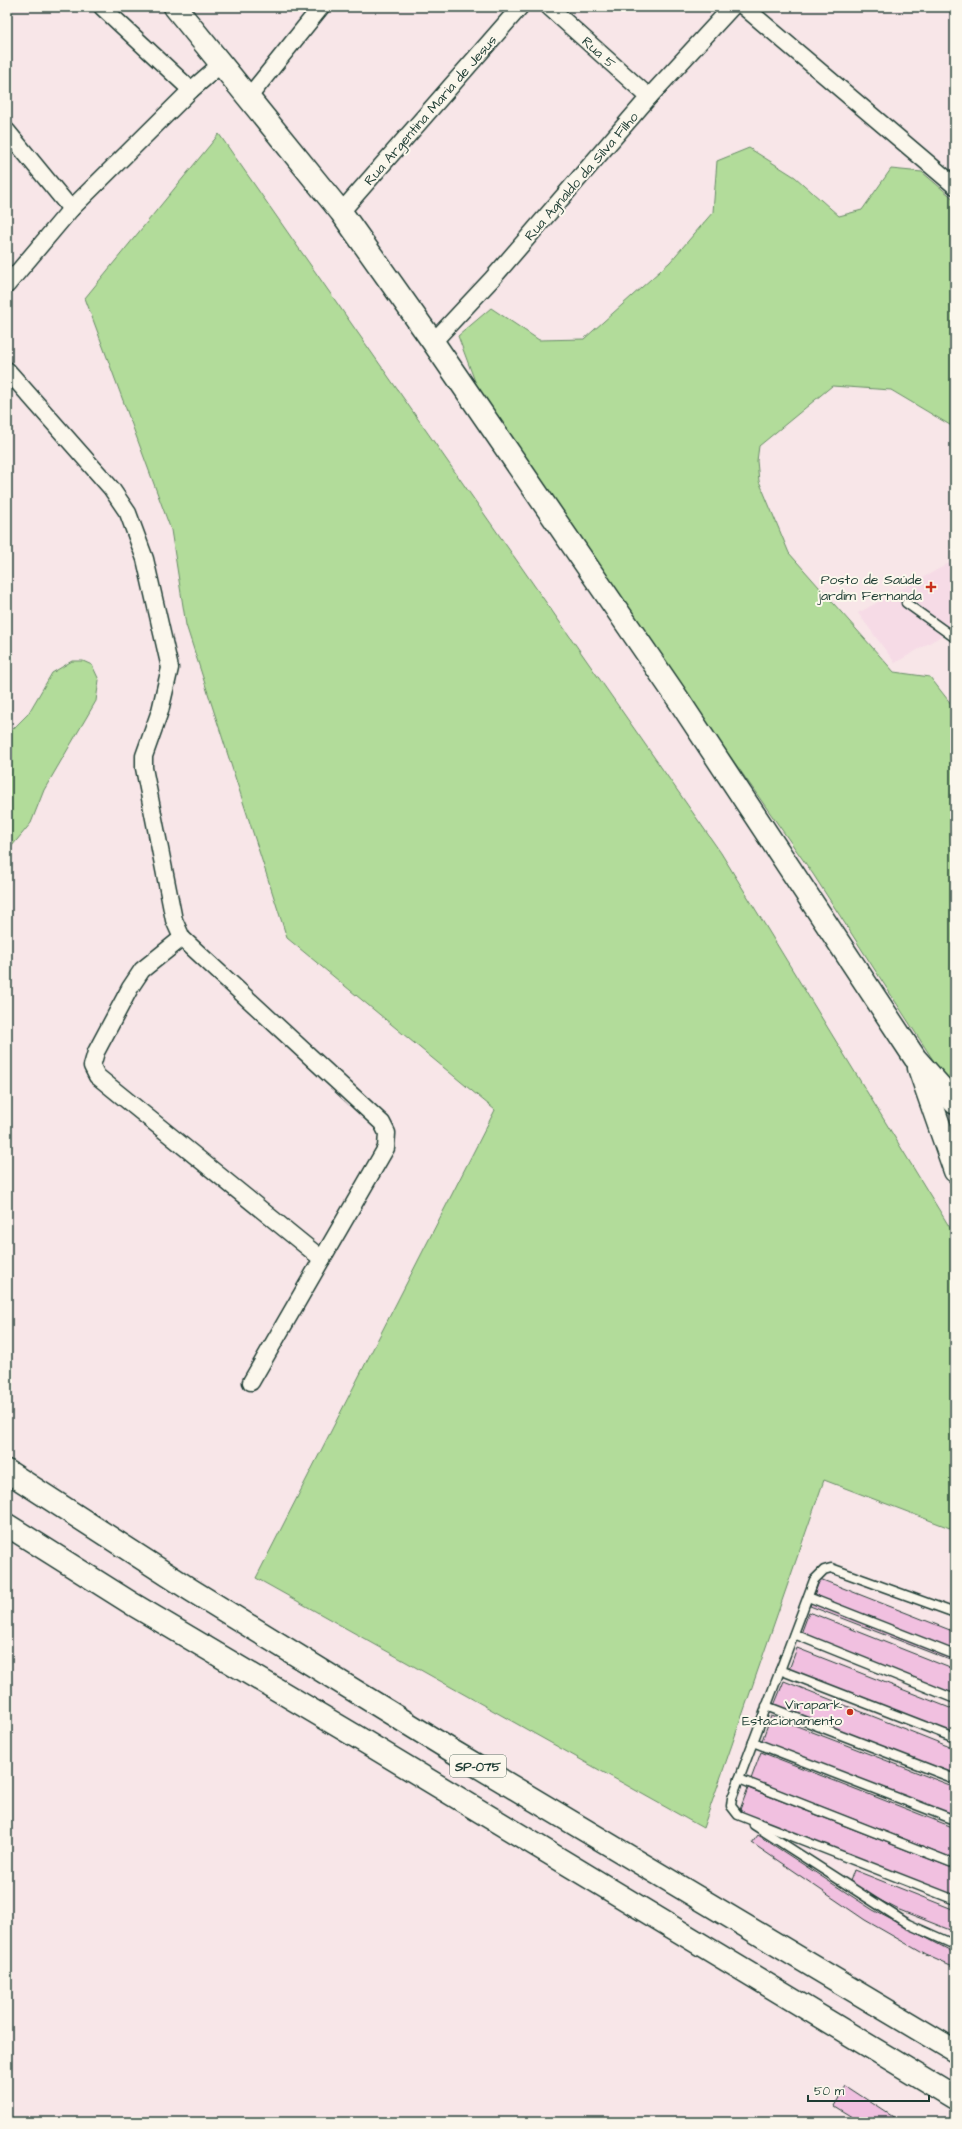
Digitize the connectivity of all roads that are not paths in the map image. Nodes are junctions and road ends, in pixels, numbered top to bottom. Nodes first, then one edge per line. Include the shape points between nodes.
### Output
1 (102, 7) edge
2 (175, 7) edge
3 (520, 7) edge
4 (549, 7) edge
5 (735, 8) edge
6 (315, 10) edge
7 (221, 64) junction
8 (192, 90) junction
9 (649, 97) junction
10 (248, 98) junction
11 (7, 131) edge
12 (955, 186) edge
13 (71, 209) junction
14 (341, 212) junction
15 (7, 285) edge
16 (433, 342) junction
17 (7, 370) edge
18 (906, 603) dead end
19 (955, 638) edge
20 (182, 938) junction
21 (915, 1058) junction
22 (955, 1103) edge
23 (955, 1171) edge
24 (322, 1259) junction
25 (250, 1382) dead end
26 (7, 1471) edge
27 (7, 1525) edge
28 (808, 1597) junction
29 (955, 1613) edge
30 (794, 1634) junction
31 (955, 1656) edge
32 (780, 1670) junction
33 (955, 1698) edge
34 (766, 1706) junction
35 (955, 1738) edge
36 (753, 1742) junction
37 (739, 1779) junction
38 (955, 1779) edge
39 (738, 1815) junction
40 (955, 1820) edge
41 (955, 1864) edge
42 (955, 1900) edge
43 (955, 1945) edge
44 (934, 2038) junction
45 (955, 2046) edge
46 (955, 2051) edge
47 (955, 2098) edge

1 - 8 street
2 - 7 main road
3 - 14 street, Rua Argentina Maria de Jesus
4 - 9 street, Rua 5
5 - 9 street, Rua Agnaldo da Silva Filho
5 - 12 street
6 - 10 street
7 - 8 street
7 - 10 main road
8 - 13 street
9 - 16 street, Rua Agnaldo da Silva Filho via 492,279
10 - 14 main road
11 - 13 street
13 - 15 street
14 - 16 main road
16 - 21 main road via 674,693
17 - 20 street via 111,488 128,513 146,559 170,668 160,711 144,756 144,768 174,920
18 - 19 lane
20 - 24 street via 382,1123 387,1133 386,1148
20 - 24 street via 142,970 96,1052 92,1066 97,1076
21 - 22 main road
21 - 23 main road
24 - 25 street
26 - 44 main road, SP-075 via 191,1590 454,1752
27 - 47 main road, SP-075 via 134,1605
28 - 29 lane via 814,1580 824,1570 831,1568
28 - 30 lane
28 - 31 lane
30 - 32 lane
30 - 33 lane
32 - 34 lane
32 - 35 lane
34 - 36 lane
34 - 38 lane
36 - 37 lane
36 - 40 lane
37 - 39 lane via 731,1806
37 - 41 lane
39 - 42 lane
39 - 43 lane via 908,1924
44 - 45 main road
44 - 46 main road, SP-075

